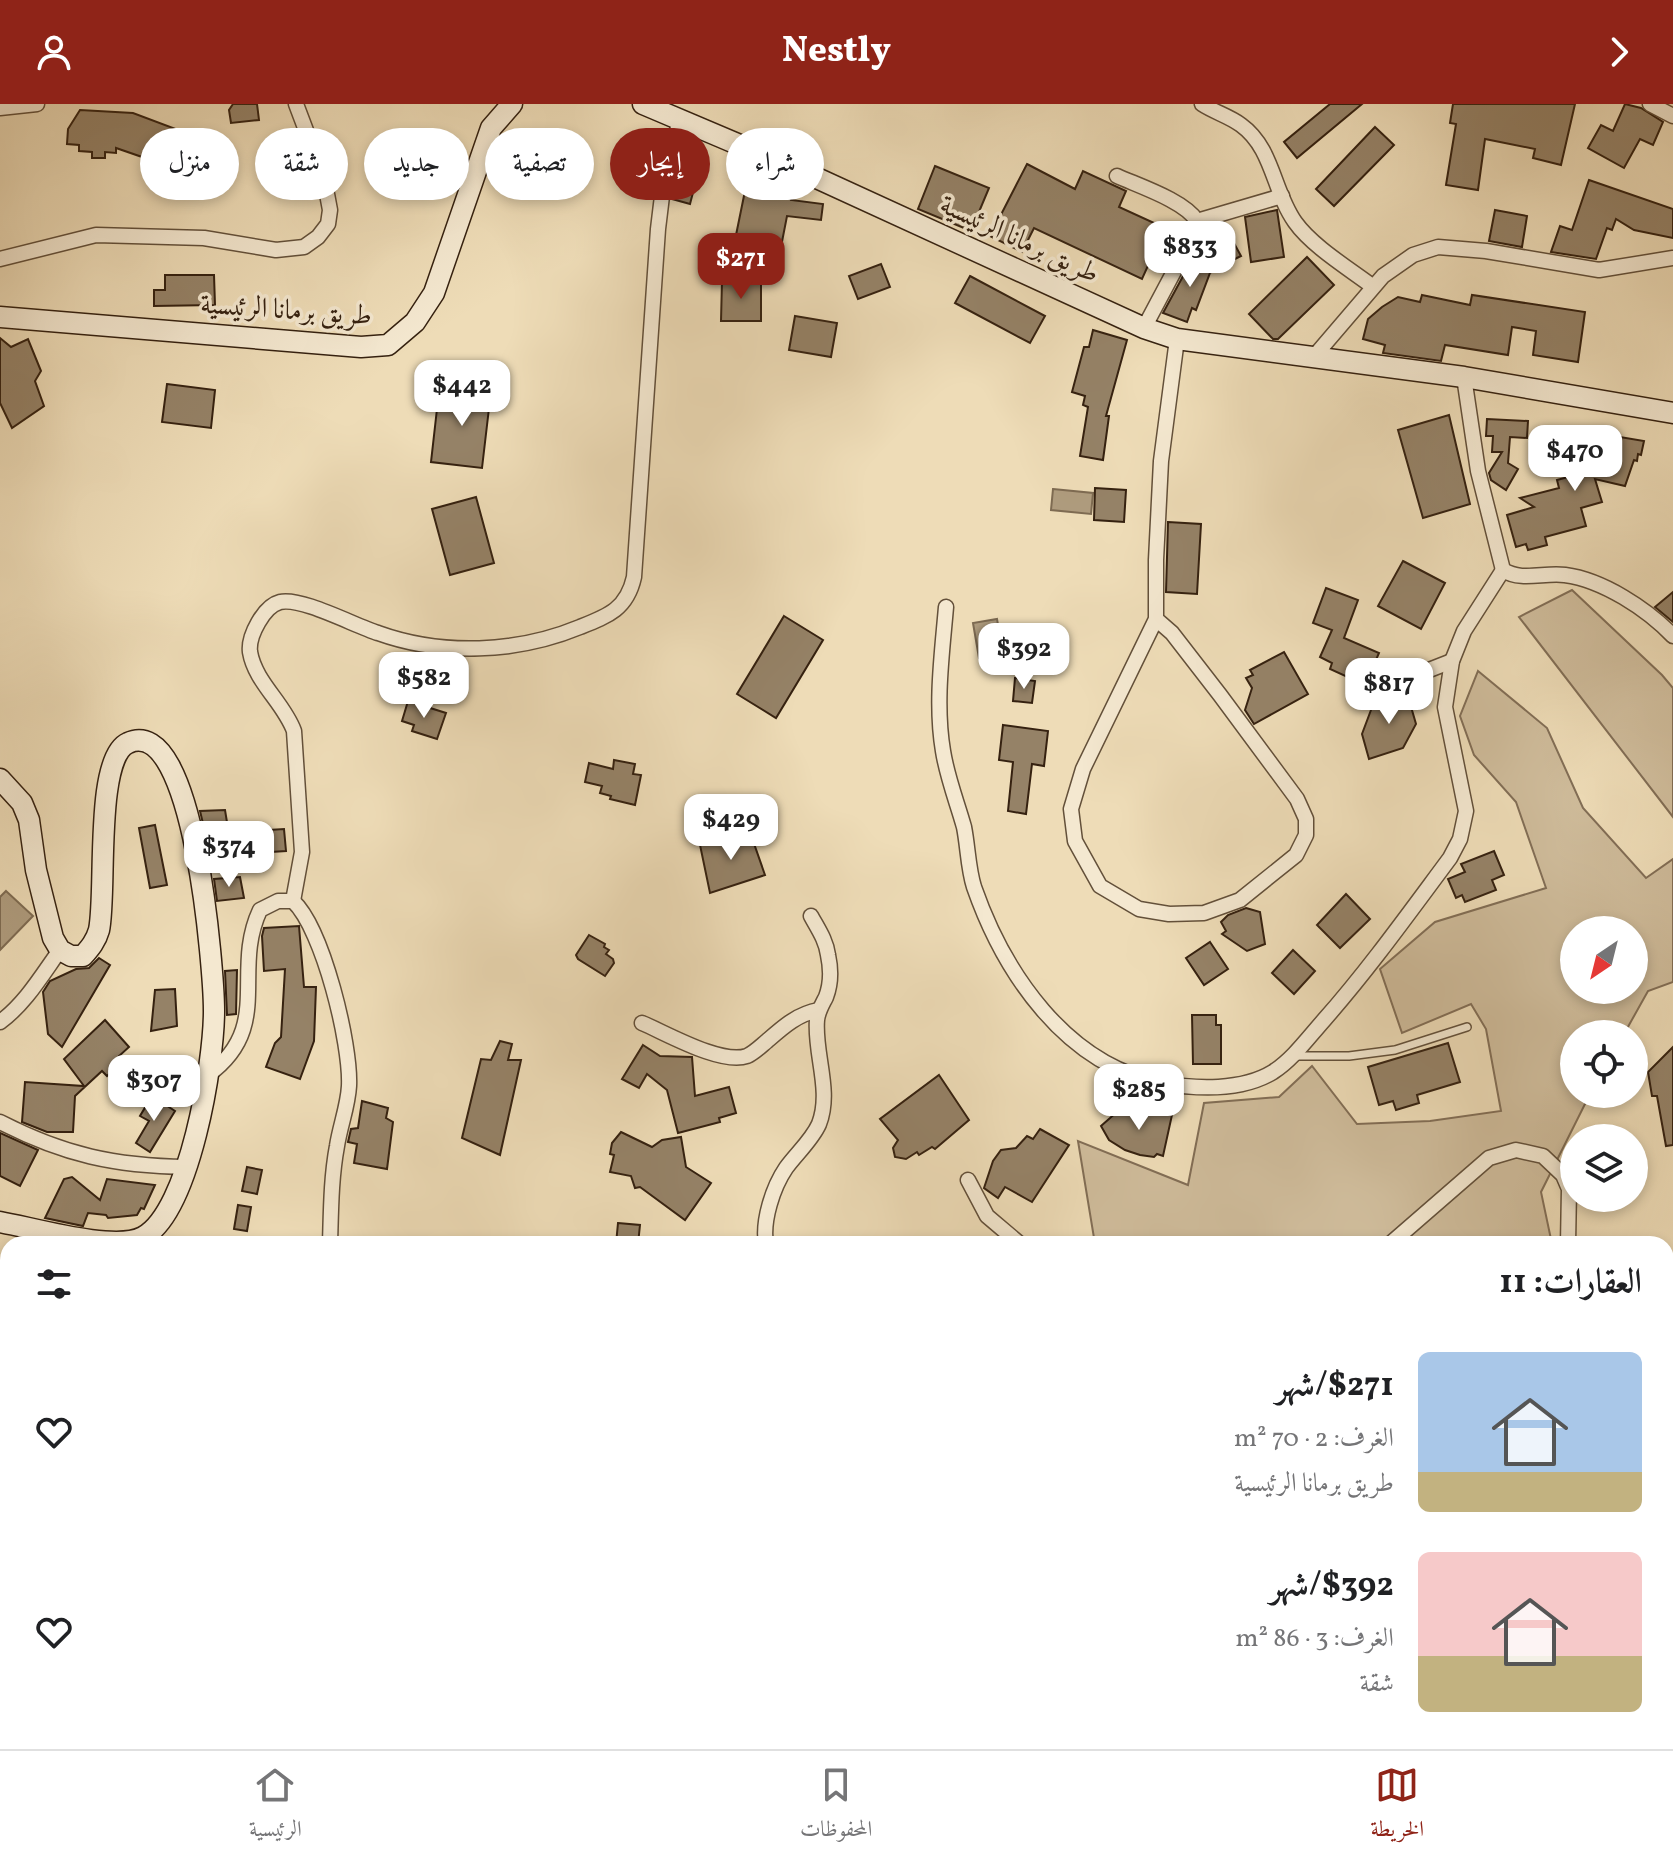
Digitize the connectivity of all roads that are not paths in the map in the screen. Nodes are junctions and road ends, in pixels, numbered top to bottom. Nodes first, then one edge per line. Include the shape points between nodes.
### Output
1 (37, 104) edge
2 (296, 104) edge
3 (512, 104) edge
4 (643, 104) edge
5 (1202, 104) edge
6 (1650, 104) edge
7 (0, 108) edge
8 (1673, 116) edge
9 (680, 118) junction
10 (1117, 176) dead end
11 (1282, 196) junction
12 (1197, 221) junction
13 (1673, 258) edge
14 (0, 259) edge
15 (1372, 286) junction
16 (0, 317) edge
17 (1144, 328) junction
18 (1177, 339) junction
19 (1312, 359) junction
20 (1464, 377) junction
21 (1673, 413) edge
22 (1503, 570) junction
23 (946, 607) dead end
24 (1156, 619) junction
25 (1673, 636) edge
26 (1452, 661) junction
27 (1378, 690) dead end
28 (0, 779) edge
29 (293, 901) junction
30 (811, 916) dead end
31 (60, 950) junction
32 (819, 1010) junction
33 (0, 1022) edge
34 (642, 1023) dead end
35 (1467, 1027) dead end
36 (1293, 1056) junction
37 (208, 1075) junction
38 (0, 1122) edge
39 (187, 1167) junction
40 (968, 1180) dead end
41 (0, 1222) edge
42 (71, 1236) edge
43 (143, 1236) edge
44 (330, 1236) edge
45 (765, 1236) edge
46 (1011, 1236) edge
47 (1399, 1236) edge
48 (1568, 1236) edge

1 - 7 street
2 - 14 street via 324,178 330,210 328,224 304,247 276,250 204,238 96,235
3 - 16 street, طريق برمانا الرئيسية via 491,128 434,293 415,322 388,345
4 - 9 street, طريق برمانا الرئيسية
5 - 11 street via 1256,139
6 - 8 street
9 - 17 street, طريق برمانا الرئيسية
9 - 29 street via 658,229 634,577 625,603 613,614 544,641 471,649 414,644 288,602 271,607 257,625 250,652 294,731 302,852
10 - 12 street via 1193,213
11 - 12 street
11 - 15 street via 1306,235
12 - 17 street
13 - 15 street via 1599,270 1438,247 1394,266
15 - 19 street
17 - 18 street, طريق برمانا الرئيسية
18 - 19 street, طريق برمانا الرئيسية
18 - 24 street via 1161,461
19 - 20 street, طريق برمانا الرئيسية
20 - 21 street, طريق برمانا الرئيسية
20 - 22 street via 1478,471
22 - 25 street via 1589,582 1637,608
22 - 26 street via 1464,631
23 - 36 street via 940,683 943,751 973,883 991,932 1019,981 1059,1028 1107,1065 1141,1079 1189,1088 1241,1084 1271,1073
24 - 24 street via 1083,769 1071,809 1075,841 1100,886 1139,909 1204,913 1240,900 1296,855 1306,835 1306,819 1297,799 1220,695
26 - 27 street
26 - 36 street via 1445,707 1466,811 1460,839 1357,982
28 - 31 street via 22,803 29,820 36,870
29 - 37 street via 260,910 249,947 243,1033 223,1064
29 - 44 street via 317,941 348,1056 349,1088 333,1173
30 - 32 street via 829,956 830,986
31 - 33 street
31 - 37 street via 83,956 93,946 103,893 104,819 112,763 128,743 147,744 168,761 177,778 202,881 214,1013
32 - 34 street via 790,1021 760,1047 738,1057 707,1051
32 - 45 street via 822,1113 776,1187
35 - 36 lane via 1395,1050
37 - 39 street
38 - 39 street via 75,1154 141,1166
39 - 43 street via 163,1221
40 - 46 street via 987,1216
41 - 42 street
47 - 48 street via 1489,1158 1516,1150 1543,1156 1563,1175 1569,1189

